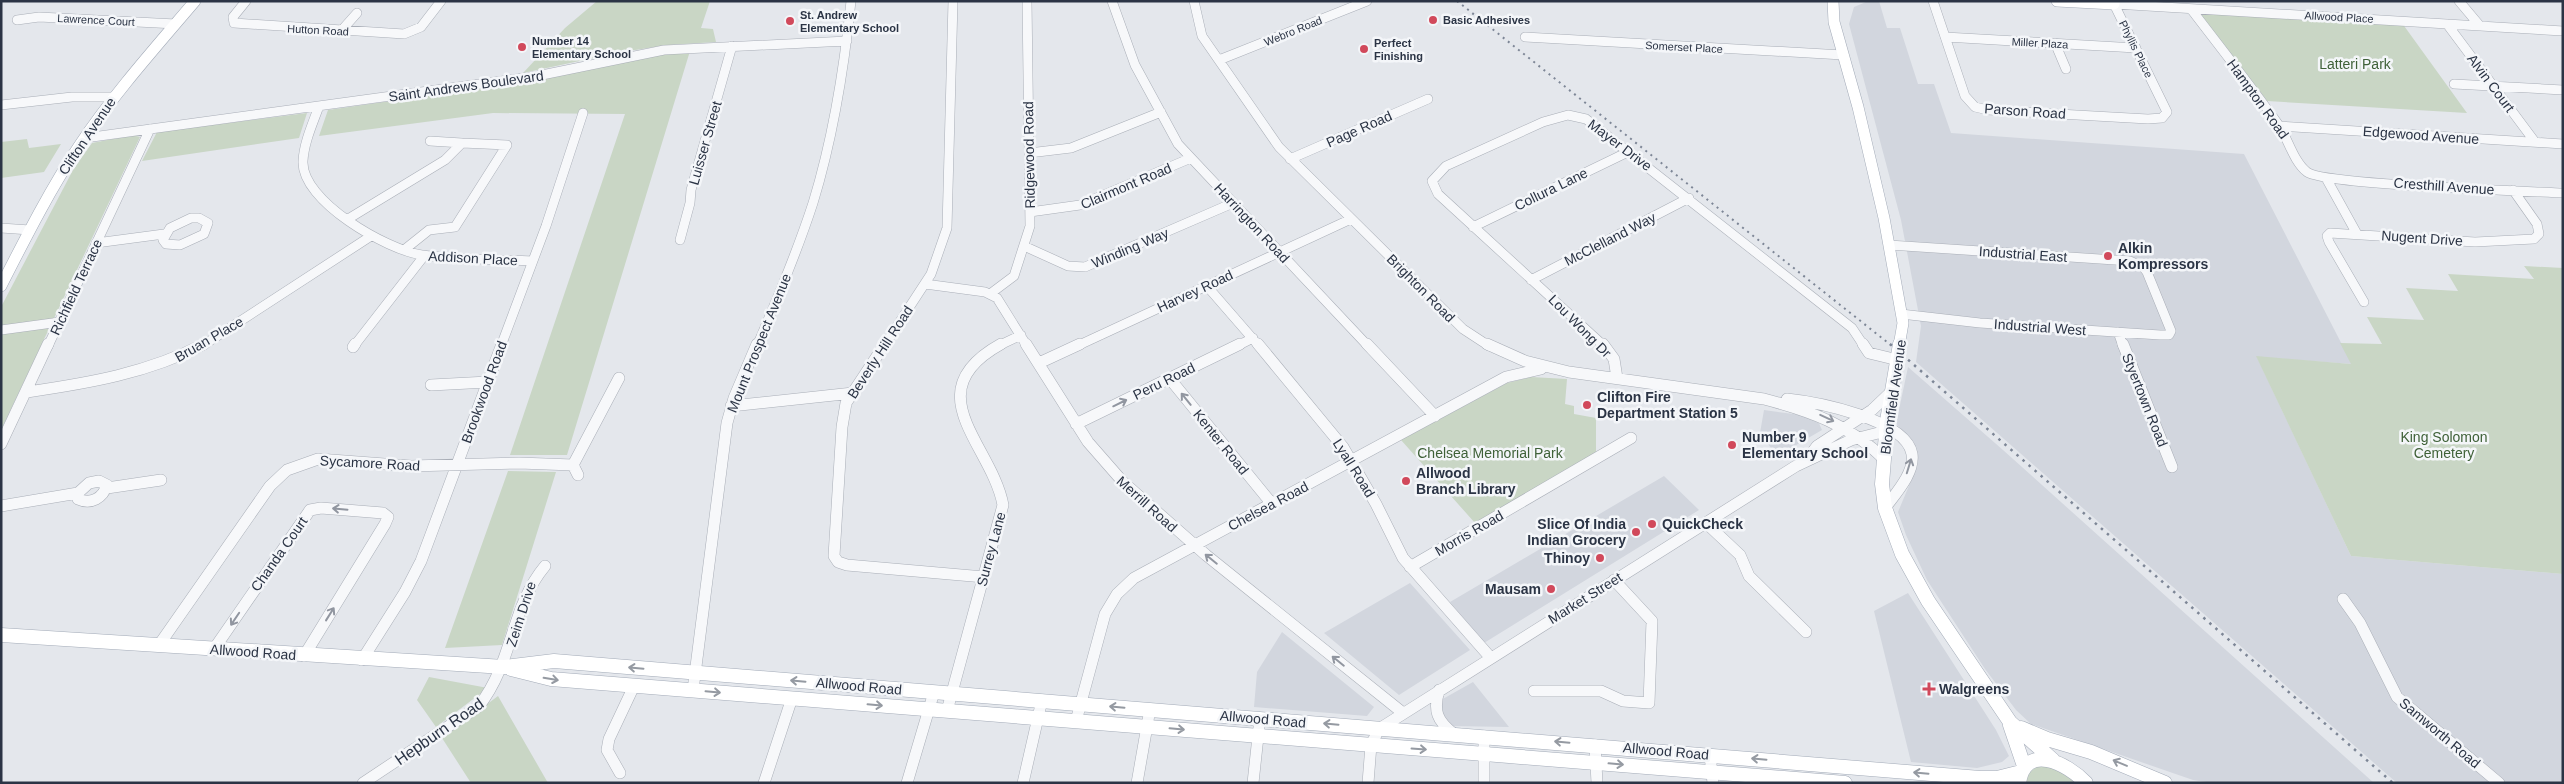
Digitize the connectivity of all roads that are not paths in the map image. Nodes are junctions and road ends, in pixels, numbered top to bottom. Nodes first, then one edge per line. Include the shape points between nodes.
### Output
1 (195, 1) edge
2 (246, 1) edge
3 (441, 1) edge
4 (851, 1) edge
5 (952, 1) edge
6 (1028, 1) edge
7 (1112, 1) edge
8 (1194, 1) edge
9 (1367, 1) edge
10 (1833, 1) edge
11 (1842, 1) edge
12 (1933, 1) edge
13 (2057, 1) edge
14 (2459, 1) edge
15 (2114, 3) edge
16 (2191, 9) junction
17 (357, 13) dead end
18 (1834, 14) junction
19 (17, 20) dead end
20 (176, 24) junction
21 (2446, 24) junction
22 (2480, 26) junction
23 (340, 31) junction
24 (2563, 31) edge
25 (1524, 37) dead end
26 (1945, 37) junction
27 (847, 41) junction
28 (2055, 44) junction
29 (732, 46) junction
30 (2136, 48) junction
31 (1843, 55) junction
32 (1219, 60) junction
33 (2066, 69) dead end
34 (2454, 84) dead end
35 (2493, 86) junction
36 (2563, 90) edge
37 (2158, 93) joint
38 (114, 97) junction
39 (1428, 99) dead end
40 (1, 105) edge
41 (319, 106) junction
42 (1160, 112) junction
43 (584, 114) dead end
44 (2279, 126) junction
45 (150, 129) junction
46 (85, 138) junction
47 (430, 141) dead end
48 (2535, 142) junction
49 (462, 143) junction
50 (2563, 144) edge
51 (1630, 151) junction
52 (1029, 153) junction
53 (1191, 158) junction
54 (1290, 159) junction
55 (2326, 178) junction
56 (2513, 190) junction
57 (2563, 194) edge
58 (1689, 198) junction
59 (1234, 204) junction
60 (1030, 212) junction
61 (1351, 218) junction
62 (348, 219) junction
63 (1473, 227) junction
64 (1, 228) edge
65 (30, 230) junction
66 (164, 234) junction
67 (2357, 234) junction
68 (371, 236) junction
69 (680, 240) dead end
70 (96, 243) junction
71 (1889, 245) junction
72 (1024, 246) junction
73 (404, 250) junction
74 (1279, 252) junction
75 (424, 256) junction
76 (532, 261) junction
77 (1531, 280) junction
78 (925, 284) junction
79 (1, 286) edge
80 (1206, 286) junction
81 (990, 294) junction
82 (2364, 302) dead end
83 (1901, 314) junction
84 (60, 322) junction
85 (2170, 325) joint
86 (1, 330) edge
87 (2118, 332) junction
88 (1021, 335) junction
89 (1252, 338) junction
90 (353, 347) dead end
91 (1898, 360) junction
92 (1038, 363) junction
93 (1544, 368) junction
94 (619, 378) dead end
95 (1617, 378) junction
96 (1170, 379) junction
97 (488, 382) junction
98 (431, 385) dead end
99 (1892, 390) junction
100 (27, 392) junction
101 (853, 393) junction
102 (1764, 399) junction
103 (731, 406) junction
104 (1435, 416) junction
105 (1863, 416) junction
106 (1076, 424) junction
107 (1846, 428) junction
108 (1886, 429) junction
109 (1861, 437) junction
110 (1631, 438) dead end
111 (1, 444) edge
112 (1884, 459) junction
113 (1807, 460) junction
114 (1351, 462) junction
115 (457, 464) junction
116 (2172, 467) dead end
117 (161, 480) dead end
118 (107, 488) junction
119 (78, 493) junction
120 (1272, 504) junction
121 (1, 506) edge
122 (1886, 508) junction
123 (1706, 523) junction
124 (1194, 546) junction
125 (545, 566) dead end
126 (1410, 567) junction
127 (984, 577) junction
128 (1614, 580) junction
129 (2343, 599) dead end
130 (1806, 632) dead end
131 (1, 635) edge
132 (159, 646) junction
133 (214, 649) junction
134 (304, 656) junction
135 (1490, 657) junction
136 (362, 660) junction
137 (504, 667) junction
138 (695, 672) junction
139 (634, 686) junction
140 (693, 690) junction
141 (1439, 690) junction
142 (1534, 691) dead end
143 (934, 692) junction
144 (952, 693) junction
145 (792, 698) junction
146 (1042, 700) junction
147 (1080, 704) junction
148 (930, 709) junction
149 (1150, 709) junction
150 (946, 711) junction
151 (1403, 713) junction
152 (1038, 718) junction
153 (1260, 718) junction
154 (1076, 721) junction
155 (2010, 722) junction
156 (1147, 726) junction
157 (1380, 728) junction
158 (1454, 734) junction
159 (1258, 736) junction
160 (1484, 736) junction
161 (1371, 745) junction
162 (1595, 745) junction
163 (1484, 754) junction
164 (1710, 755) junction
165 (2052, 760) junction
166 (1595, 762) junction
167 (1823, 764) junction
168 (620, 773) dead end
169 (2021, 774) edge
170 (1713, 777) edge
171 (1827, 782) edge
172 (2087, 782) edge
173 (363, 783) edge
174 (764, 783) edge
175 (907, 783) edge
176 (1023, 783) edge
177 (1137, 783) edge
178 (1253, 783) edge
179 (1368, 783) edge
180 (1484, 783) edge
181 (1597, 783) edge
182 (1845, 783) edge
183 (2165, 783) edge
184 (2499, 783) edge

1 - 20 main road, Clifton Avenue
2 - 23 street, Hutton Road via 233,17 234,23
3 - 23 street, Hutton Road via 418,31 409,34
4 - 27 street, Mount Prospect Avenue
5 - 78 street, Beverly Hill Road via 947,228
6 - 52 street, Ridgewood Road
7 - 42 street, Harrington Road via 1135,65
8 - 32 street, Brighton Road via 1199,28
9 - 32 street, Webro Road
10 - 18 main road, Bloomfield Avenue
11 - 18 main road
12 - 26 street, Parson Road
13 - 15 main road
14 - 22 street
15 - 16 street, Allwood Place
15 - 30 street, Phyllis Place
16 - 21 street, Allwood Place
16 - 44 street, Hampton Road
17 - 23 street
18 - 31 main road, Bloomfield Avenue
19 - 20 street, Lawrence Court via 39,17
20 - 38 main road, Clifton Avenue
21 - 22 street, Allwood Place
21 - 35 street, Alvin Court
22 - 24 street, Allwood Place
25 - 31 street, Somerset Place
26 - 28 street, Miller Plaza
26 - 37 street, Parson Road via 1967,100 1981,109 2158,119 2166,116 2167,112
27 - 29 street, Saint Andrews Boulevard
27 - 103 street, Mount Prospect Avenue via 840,95 803,233
28 - 30 street, Miller Plaza
28 - 33 street
29 - 41 street, Saint Andrews Boulevard via 646,52 537,76
29 - 69 street, Luisser Street
30 - 37 street, Phyllis Place
31 - 71 main road, Bloomfield Avenue
32 - 54 street, Brighton Road
34 - 35 street
35 - 36 street
35 - 48 street, Alvin Court
38 - 40 street via 72,97
38 - 46 main road, Clifton Avenue
39 - 54 street, Page Road
41 - 45 street, Saint Andrews Boulevard
41 - 62 street, Addison Place via 305,149 304,165 309,183 318,196
42 - 52 street via 1071,148
42 - 53 street, Harrington Road via 1175,139
43 - 76 street, Brookwood Road
44 - 48 street, Edgewood Avenue
44 - 55 street, Hampton Road via 2302,167 2308,173
45 - 46 street, Saint Andrews Boulevard
45 - 70 street, Richfield Terrace
46 - 65 main road, Clifton Avenue via 64,168
47 - 49 street
48 - 50 street, Edgewood Avenue
49 - 62 street via 445,160
49 - 73 street via 508,145 455,227 429,230
51 - 58 street, Mayer Drive
51 - 63 street, Collura Lane
51 - 63 street, Mayer Drive via 1592,121 1568,115 1543,122 1446,166 1432,181 1433,186
52 - 60 street, Ridgewood Road
53 - 59 street, Harrington Road
53 - 60 street, Clairmont Road via 1080,205
54 - 61 street, Brighton Road
55 - 56 street, Cresthill Avenue
55 - 67 street
56 - 57 street, Cresthill Avenue
56 - 67 street, Nugent Drive via 2537,224 2539,234 2534,239 2475,242
58 - 77 street, McClelland Way
58 - 91 street, Mayer Drive via 1852,328 1869,353
59 - 72 street, Winding Way via 1086,267 1068,266
59 - 74 street, Harrington Road
60 - 72 street, Ridgewood Road
61 - 74 street, Harvey Road
61 - 93 street, Brighton Road via 1463,329 1506,355
62 - 68 street, Addison Place
63 - 77 street, Mayer Drive
64 - 65 street
65 - 79 main road, Clifton Avenue
66 - 66 street via 166,244 189,243 204,234 208,223 191,218 174,224
66 - 70 street
67 - 82 street, Nugent Drive via 2330,233 2328,239
68 - 73 street, Addison Place
68 - 100 street, Bruan Place via 204,344 177,358 113,380
70 - 84 street, Richfield Terrace
71 - 83 main road, Bloomfield Avenue
71 - 85 street, Industrial East via 2130,261 2143,267
72 - 81 street, Ridgewood Road via 1014,276
73 - 75 street, Addison Place
74 - 80 street, Harvey Road
74 - 104 street, Harrington Road
75 - 76 street, Addison Place
75 - 90 street
76 - 97 street, Brookwood Road
77 - 95 street, Lou Wong Dr via 1608,349
78 - 81 street
78 - 101 street, Beverly Hill Road
80 - 89 street, Lyall Road
80 - 92 street, Harvey Road
81 - 88 street, Merrill Road via 1001,302
83 - 87 street, Industrial West
83 - 91 main road, Bloomfield Avenue via 1903,336
84 - 86 street
84 - 100 street, Richfield Terrace
85 - 87 street, Industrial West via 2168,334
87 - 116 street, Styertown Road
88 - 92 street, Merrill Road
88 - 127 street, Surrey Lane via 1005,341 979,359 966,377 958,400 966,428 995,478 1002,497 1001,515
89 - 96 street, Peru Road
89 - 114 street, Lyall Road via 1343,447
91 - 99 main road, Bloomfield Avenue
92 - 106 street, Merrill Road
93 - 95 street, Brighton Road
93 - 104 street, Chelsea Road via 1506,377
94 - 115 street, Sycamore Road via 575,470 524,463
95 - 102 street, Brighton Road
106 -> 96 street, Peru Road
120 -> 96 street, Kenter Road
97 - 98 street
97 - 115 street, Brookwood Road
99 - 105 street, Market Street
99 - 108 main road, Bloomfield Avenue
100 - 111 street, Richfield Terrace
101 - 103 street
101 - 127 street, Beverly Hill Road via 844,410 842,427 834,556 838,562
102 - 105 street, Brighton Road via 1792,399
102 -> 107 street, Brighton Road via 1815,413
103 - 138 street, Mount Prospect Avenue
104 - 114 street, Chelsea Road
105 - 107 street, Market Street
105 - 108 street, Brighton Road
106 - 124 street, Merrill Road via 1123,482
107 - 109 street, Brighton Road
107 - 113 street, Market Street via 1817,446
108 - 109 street, Market Street
108 - 112 main road, Bloomfield Avenue
122 -> 108 street, Brighton Road via 1905,478 1912,452 1907,443
109 - 112 street, Brighton Road
109 - 113 street, Market Street
110 - 126 street, Morris Road
112 - 122 main road, Bloomfield Avenue via 1882,484
113 - 123 street, Market Street
114 - 120 street, Chelsea Road
114 - 126 street, Lyall Road
115 - 132 street, Sycamore Road via 411,466 318,459 287,470 264,493
115 - 136 street, Brookwood Road via 415,574
117 - 118 street
118 - 119 street via 106,482 99,480 84,486
118 - 119 street via 102,495 88,502 80,501
119 - 121 street
120 - 124 street, Chelsea Road
122 - 155 main road, Bloomfield Avenue via 1902,554 1920,587
123 - 128 street, Market Street
123 - 130 street via 1740,555 1749,576
124 - 147 street, Chelsea Road via 1134,578 1116,594 1105,614
151 -> 124 street, Merrill Road
125 - 137 street, Zeim Drive via 530,583
126 - 135 street, Lyall Road
127 - 144 street, Surrey Lane
128 - 135 street, Market Street
128 - 142 street via 1652,621 1649,703 1623,701 1602,691
129 - 184 street, Samworth Road via 2360,623 2397,697
131 - 132 main road, Allwood Road
132 - 133 main road, Allwood Road
133 - 134 main road, Allwood Road
134 -> 133 street, Chanda Court via 385,524 388,517 383,513 310,510
134 - 136 main road, Allwood Road
135 - 141 street, Market Street
136 - 137 main road, Allwood Road
138 -> 137 main road, Allwood Road via 554,661
137 -> 139 main road, Allwood Road via 551,679
137 - 173 street, Hepburn Road via 496,687 480,706
138 - 140 street, Mount Prospect Avenue
143 -> 138 main road, Allwood Road
139 - 140 main road, Allwood Road
139 - 168 street via 607,750
140 -> 145 main road, Allwood Road
141 - 151 street, Market Street
141 - 158 street via 1434,714 1440,724
143 - 144 main road, Allwood Road
143 - 148 street
144 - 146 main road, Allwood Road
144 - 150 street, Surrey Lane
145 -> 148 main road, Allwood Road
145 - 174 street
146 - 147 main road, Allwood Road
146 - 152 street
149 -> 147 main road, Allwood Road
147 - 154 street, Chelsea Road
148 - 150 main road, Allwood Road
148 - 175 street
149 - 153 main road, Allwood Road
149 - 156 street
150 - 152 main road, Allwood Road
151 - 157 street, Market Street
152 - 154 main road, Allwood Road
152 - 176 street
157 -> 153 main road, Allwood Road
153 - 159 street
154 - 156 main road, Allwood Road
155 - 165 main road, Bloomfield Avenue
155 - 169 main road, Bloomfield Avenue
183 -> 155 main road
156 -> 159 main road, Allwood Road
156 - 177 street
157 - 158 main road, Allwood Road
157 - 161 street, Market Street
158 - 160 main road, Allwood Road
159 - 161 main road, Allwood Road
159 - 178 street
162 -> 160 main road, Allwood Road
160 - 163 street
161 -> 163 main road, Allwood Road
161 - 179 street
162 - 164 main road, Allwood Road
162 - 166 street
163 - 166 main road, Allwood Road
163 - 180 street
167 -> 164 main road, Allwood Road
164 - 170 street
165 - 169 main road, Allwood Road via 2036,760
165 - 172 main road, Bloomfield Avenue via 2070,767
166 -> 170 main road, Allwood Road
166 - 181 street
169 -> 167 main road, Allwood Road via 1980,778
167 - 171 street
170 - 171 main road, Allwood Road
171 - 182 main road, Allwood Road

